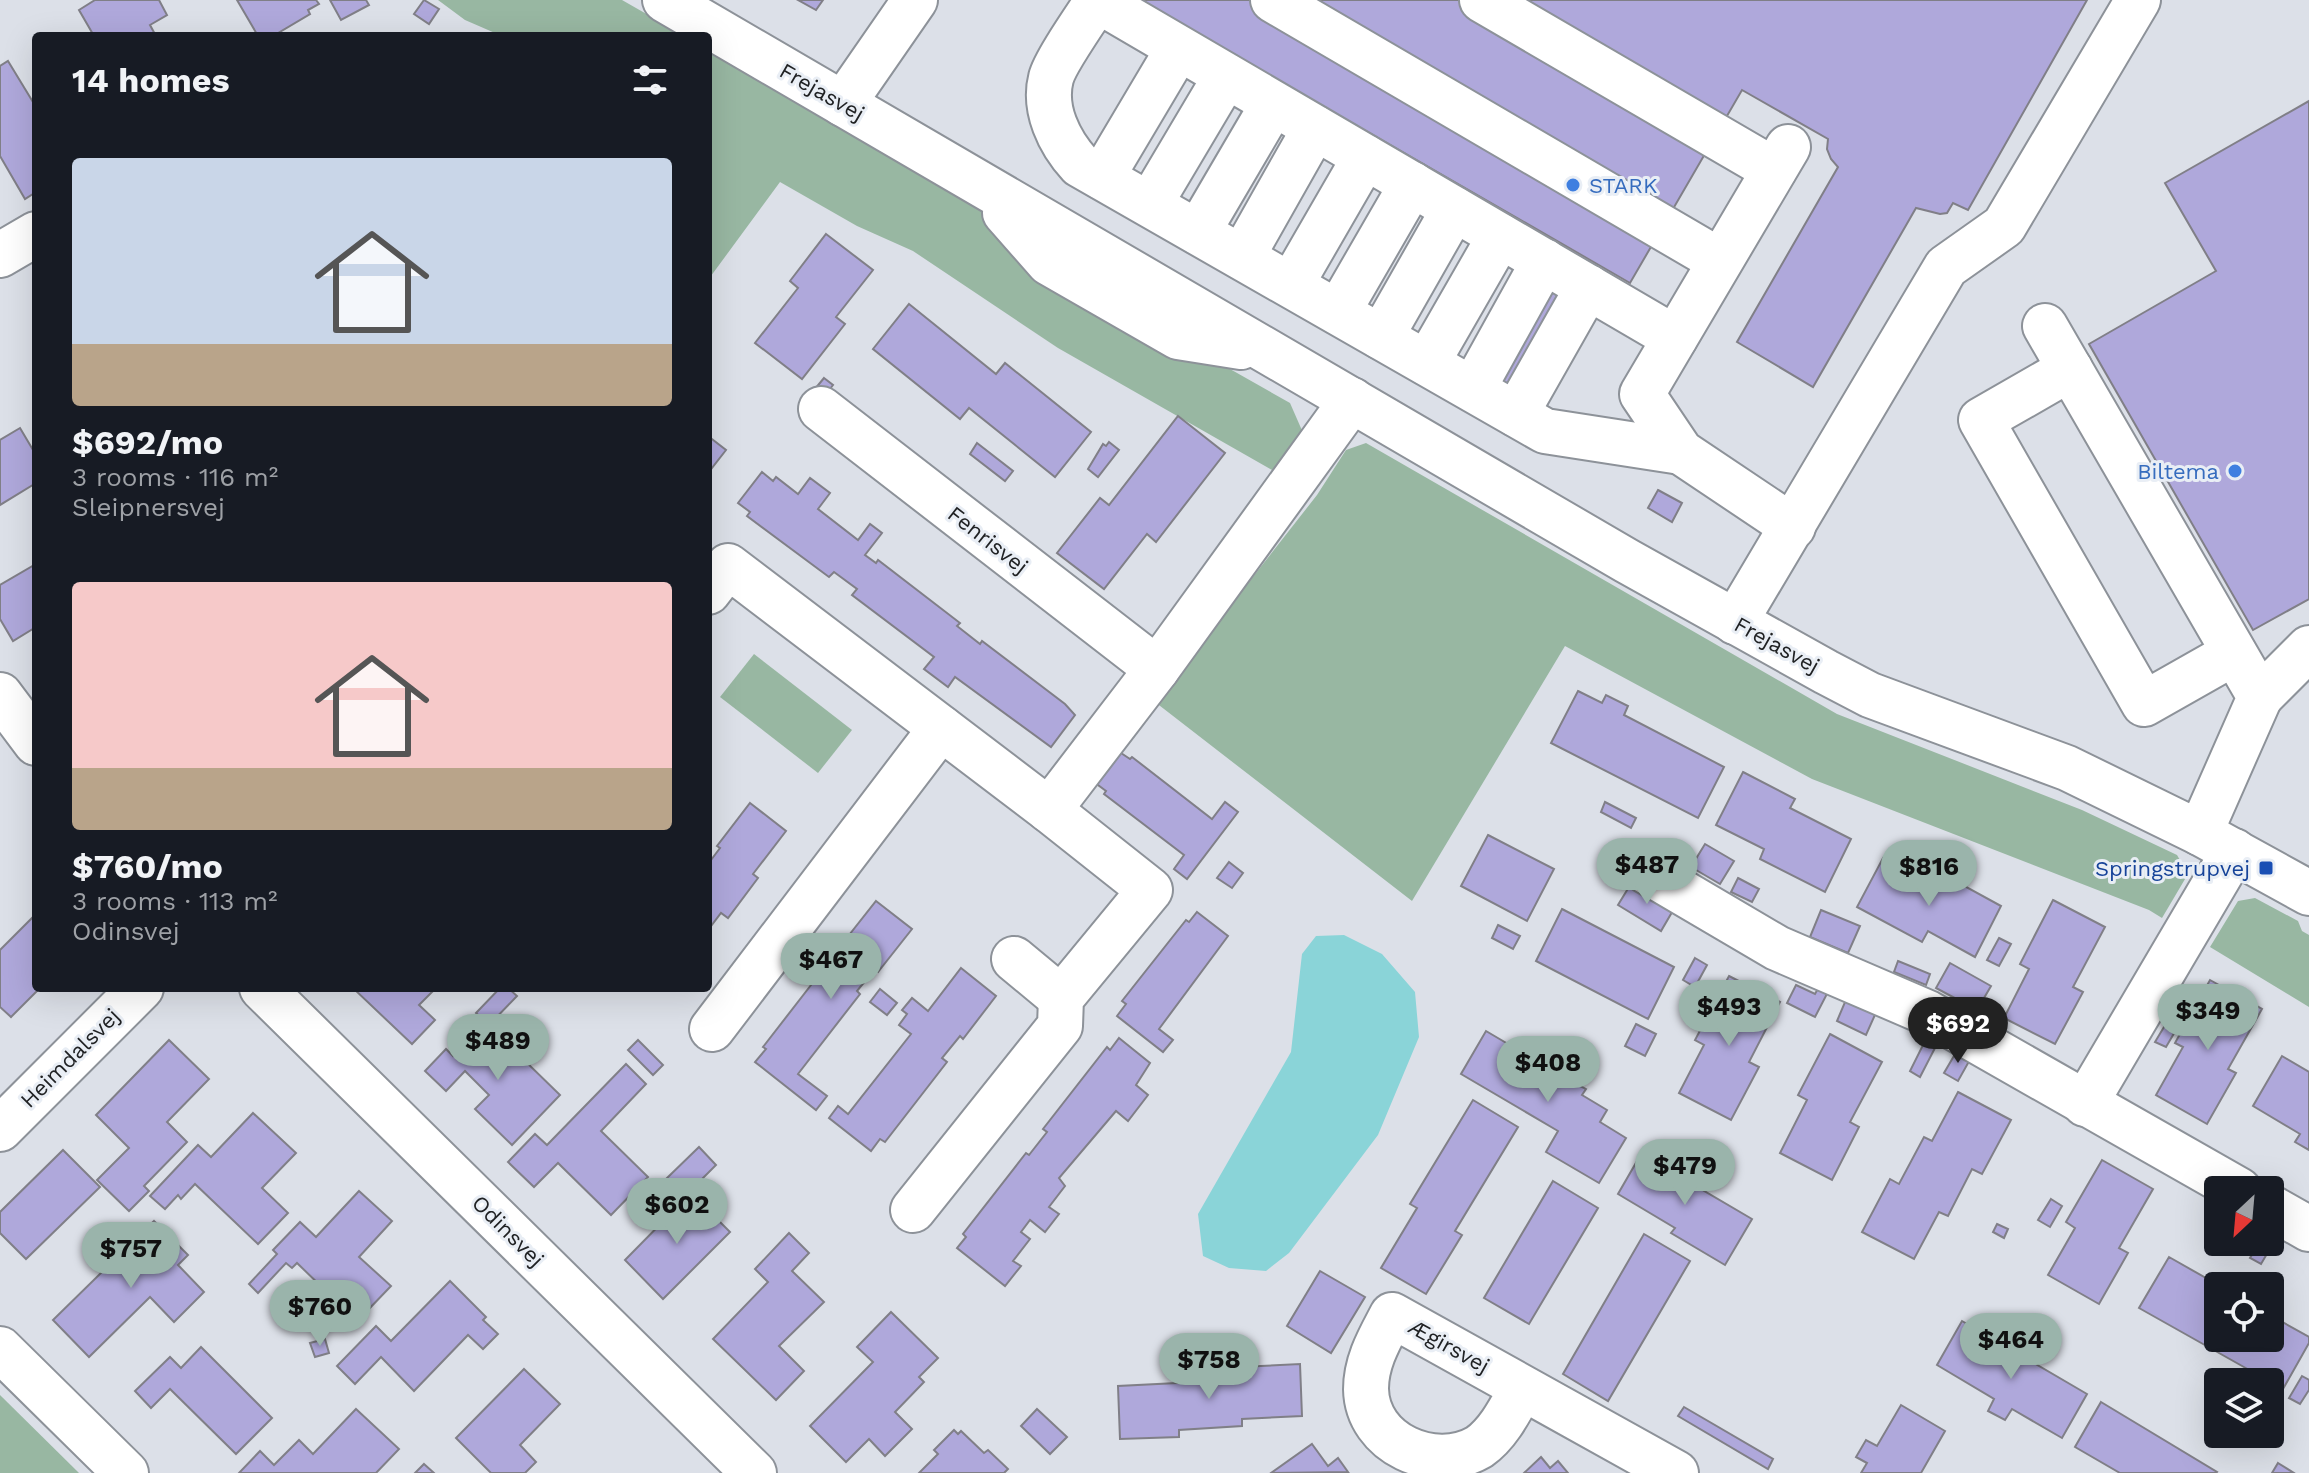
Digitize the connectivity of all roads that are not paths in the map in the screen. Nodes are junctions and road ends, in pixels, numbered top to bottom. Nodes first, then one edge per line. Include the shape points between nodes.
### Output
1 (665, 0) edge
2 (915, 0) edge
3 (1097, 0) edge
4 (1273, 0) edge
5 (1482, 0) edge
6 (2138, 0) edge
7 (1178, 49) junction
8 (1226, 76) junction
9 (843, 104) junction
10 (1273, 104) junction
11 (1315, 128) junction
12 (1365, 157) junction
13 (1102, 177) junction
14 (1412, 184) junction
15 (1150, 204) junction
16 (1454, 209) junction
17 (1198, 232) junction
18 (32, 236) edge
19 (1500, 236) junction
20 (0, 255) edge
21 (1242, 257) junction
22 (1544, 261) junction
23 (1720, 261) junction
24 (1291, 285) junction
25 (1588, 287) junction
26 (1338, 312) junction
27 (2045, 326) dead end
28 (1381, 337) junction
29 (1675, 338) junction
30 (1427, 363) junction
31 (2070, 369) junction
32 (1473, 389) junction
33 (1352, 400) junction
34 (821, 409) dead end
35 (1516, 414) junction
36 (1681, 452) junction
37 (1793, 527) junction
38 (712, 587) edge
39 (1735, 622) junction
40 (2308, 650) edge
41 (2234, 653) junction
42 (1157, 669) junction
43 (2260, 697) junction
44 (941, 728) junction
45 (1049, 810) junction
46 (2217, 842) junction
47 (1646, 871) dead end
48 (2309, 893) edge
49 (1014, 959) dead end
50 (137, 992) edge
51 (266, 992) edge
52 (1061, 998) junction
53 (712, 1029) dead end
54 (2085, 1104) junction
55 (0, 1129) edge
56 (2214, 1176) edge
57 (913, 1210) dead end
58 (2284, 1215) edge
59 (2309, 1229) edge
60 (0, 1349) edge
61 (1522, 1388) dead end
62 (126, 1473) edge
63 (754, 1473) edge
64 (1676, 1473) edge

1 - 9 street, Frejasvej
2 - 9 street
3 - 7 street
3 - 13 street via 1051,76 1049,106 1065,149
4 - 23 street
5 - 23 street via 1781,158
6 - 37 street via 2004,226 1946,267
7 - 8 street
7 - 13 street
8 - 10 street
8 - 15 street
9 - 33 street, Frejasvej
10 - 11 street
10 - 17 street
11 - 12 street
11 - 21 street
12 - 14 street
12 - 24 street
13 - 15 street
14 - 16 street
14 - 26 street
15 - 17 street
16 - 19 street
16 - 28 street
17 - 21 street
18 - 20 street
19 - 22 street
19 - 30 street
21 - 24 street
22 - 25 street
22 - 32 street
23 - 29 street
24 - 26 street
25 - 29 street
25 - 35 street
26 - 28 street
27 - 31 street
28 - 30 street
29 - 36 street via 1642,394
30 - 32 street
31 - 41 street
31 - 41 street via 1981,420 2144,704
32 - 35 street
33 - 39 street, Frejasvej
33 - 42 street
34 - 42 street, Fenrisvej
35 - 36 street via 1545,431
36 - 37 street
37 - 39 street
38 - 44 street via 728,566
39 - 46 street, Frejasvej via 1870,695 2067,768
40 - 43 street
41 - 43 street
42 - 45 street
43 - 46 street
44 - 45 street
44 - 53 street
45 - 52 street via 1150,890
46 - 48 street, Frejasvej
46 - 54 street
47 - 54 street via 1777,948 1928,1013
49 - 52 street
50 - 55 street, Heimdalsvej
51 - 63 street, Odinsvej
52 - 57 street via 1060,1026
54 - 56 street
58 - 59 street
60 - 62 street
61 - 64 street

